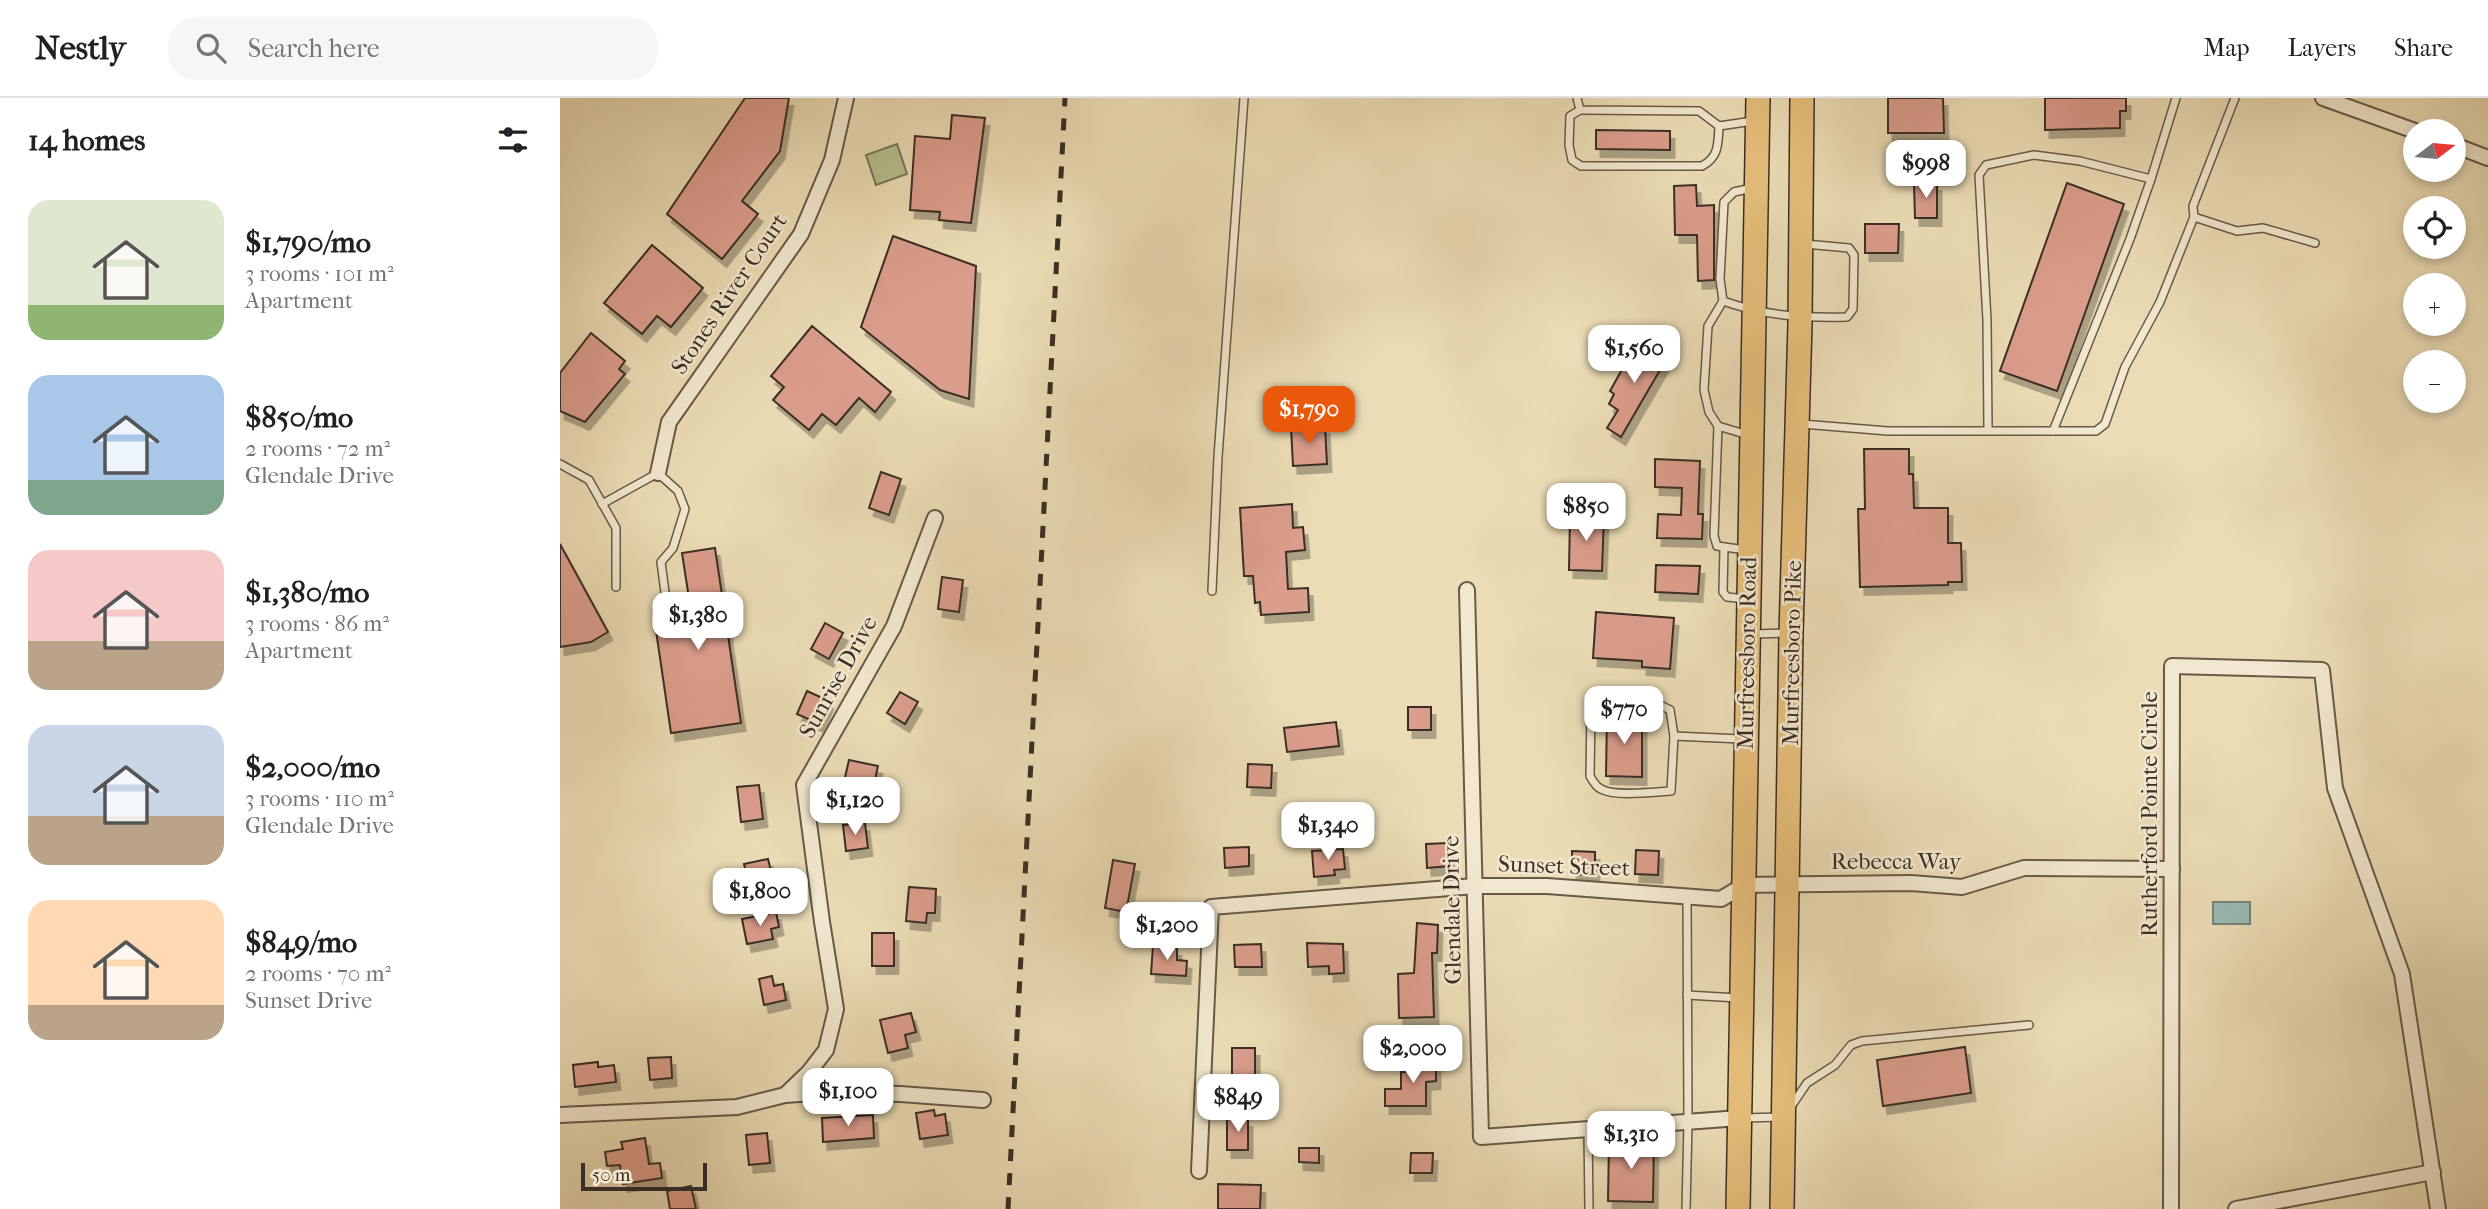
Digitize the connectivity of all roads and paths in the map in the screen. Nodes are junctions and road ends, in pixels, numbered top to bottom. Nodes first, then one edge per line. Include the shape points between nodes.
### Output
1 (846, 98) edge
2 (1244, 98) edge
3 (1577, 98) edge
4 (1802, 98) edge
5 (2176, 98) edge
6 (2235, 98) edge
7 (2323, 98) edge
8 (1757, 109) edge
9 (1580, 110) junction
10 (1719, 126) junction
11 (2403, 127) edge
12 (2466, 150) edge
13 (2488, 158) edge
14 (2151, 179) junction
15 (1756, 187) junction
16 (2194, 217) junction
17 (2315, 243) dead end
18 (1801, 244) junction
19 (1723, 301) junction
20 (1753, 311) junction
21 (1800, 318) junction
22 (1797, 424) junction
23 (1718, 426) junction
24 (1988, 430) junction
25 (2053, 431) junction
26 (1751, 436) junction
27 (560, 464) edge
28 (658, 473) junction
29 (603, 504) junction
30 (935, 518) dead end
31 (1724, 548) junction
32 (1748, 550) junction
33 (616, 587) dead end
34 (1467, 590) dead end
35 (1212, 591) dead end
36 (666, 600) dead end
37 (1747, 600) junction
38 (1791, 633) junction
39 (1747, 634) junction
40 (1674, 736) junction
41 (1746, 739) junction
42 (2172, 869) junction
43 (1788, 884) junction
44 (1744, 885) junction
45 (1475, 886) junction
46 (1687, 896) junction
47 (1688, 995) junction
48 (1742, 998) junction
49 (2029, 1025) dead end
50 (785, 1095) junction
51 (983, 1100) dead end
52 (560, 1115) edge
53 (1784, 1117) junction
54 (1740, 1118) junction
55 (1688, 1122) junction
56 (1588, 1130) junction
57 (1199, 1171) dead end
58 (2433, 1172) junction
59 (1589, 1209) edge
60 (1686, 1209) edge
61 (1738, 1209) edge
62 (1782, 1209) edge
63 (2171, 1209) edge
64 (2236, 1209) edge
65 (2438, 1209) edge

1 - 28 street, Stones River Court via 832,160 801,234 669,422
2 - 35 lane
3 - 9 lane
4 - 18 main road, Murfreesboro Pike
5 - 14 lane
6 - 16 lane via 2193,206
7 - 11 street
8 - 10 lane
8 - 15 main road, Murfreesboro Road
9 - 10 lane via 1699,111
9 - 10 lane via 1570,116 1569,145 1572,160 1581,166 1702,166 1717,151
12 - 13 street
14 - 24 lane via 2034,155 1986,165 1979,175
14 - 25 lane
15 - 19 lane via 1734,192 1724,202
15 - 20 main road, Murfreesboro Road
16 - 17 lane via 2236,231 2263,228
16 - 25 lane via 2160,302 2125,367 2105,424 2096,431
18 - 21 main road, Murfreesboro Pike
18 - 21 lane via 1849,248 1854,255 1853,309 1847,317
19 - 20 lane
19 - 23 lane via 1708,326 1703,390
20 - 21 lane
20 - 26 main road, Murfreesboro Road
21 - 22 main road, Murfreesboro Pike
22 - 24 lane via 1888,431
22 - 38 main road, Murfreesboro Pike
23 - 26 lane
23 - 31 lane via 1714,536 1717,546
24 - 25 lane
26 - 32 main road, Murfreesboro Road
27 - 29 lane via 589,480
28 - 29 lane
28 - 36 lane via 678,491 685,509 673,548 661,562
29 - 33 lane via 616,528
30 - 50 street, Sunrise Drive via 894,626 804,785 836,1009 826,1050
31 - 32 lane
31 - 37 lane via 1723,592
32 - 37 main road, Murfreesboro Road
34 - 45 street, Glendale Drive
37 - 39 main road, Murfreesboro Road
38 - 39 lane
38 - 43 main road, Murfreesboro Pike
39 - 41 main road, Murfreesboro Road
40 - 40 lane via 1670,710 1658,704 1594,705 1590,776 1594,784 1612,793 1671,791
40 - 41 lane
41 - 44 main road, Murfreesboro Road
42 - 43 street, Rebecca Way via 2024,868 1962,887
42 - 58 street, Rutherford Pointe Circle via 2172,666 2322,670 2335,788 2402,974
42 - 63 street, Rutherford Pointe Circle
43 - 44 street, Rebecca Way
43 - 53 main road, Murfreesboro Pike
44 - 46 street, Sunset Street via 1721,899
44 - 48 main road, Murfreesboro Road
45 - 46 street, Sunset Street
45 - 56 street, Glendale Drive via 1481,1137
45 - 57 street, Sunset Street via 1211,907
46 - 47 lane
47 - 48 lane
47 - 55 lane
48 - 54 main road, Murfreesboro Road
49 - 53 lane via 1862,1041 1807,1083
50 - 51 street via 876,1093
50 - 52 street via 737,1107
53 - 54 lane
53 - 62 main road, Murfreesboro Pike
54 - 55 street, Glendale Drive
54 - 61 main road, Murfreesboro Road
55 - 56 street, Glendale Drive
55 - 60 lane
56 - 59 lane
58 - 64 street
58 - 65 street, Rutherford Pointe Circle

